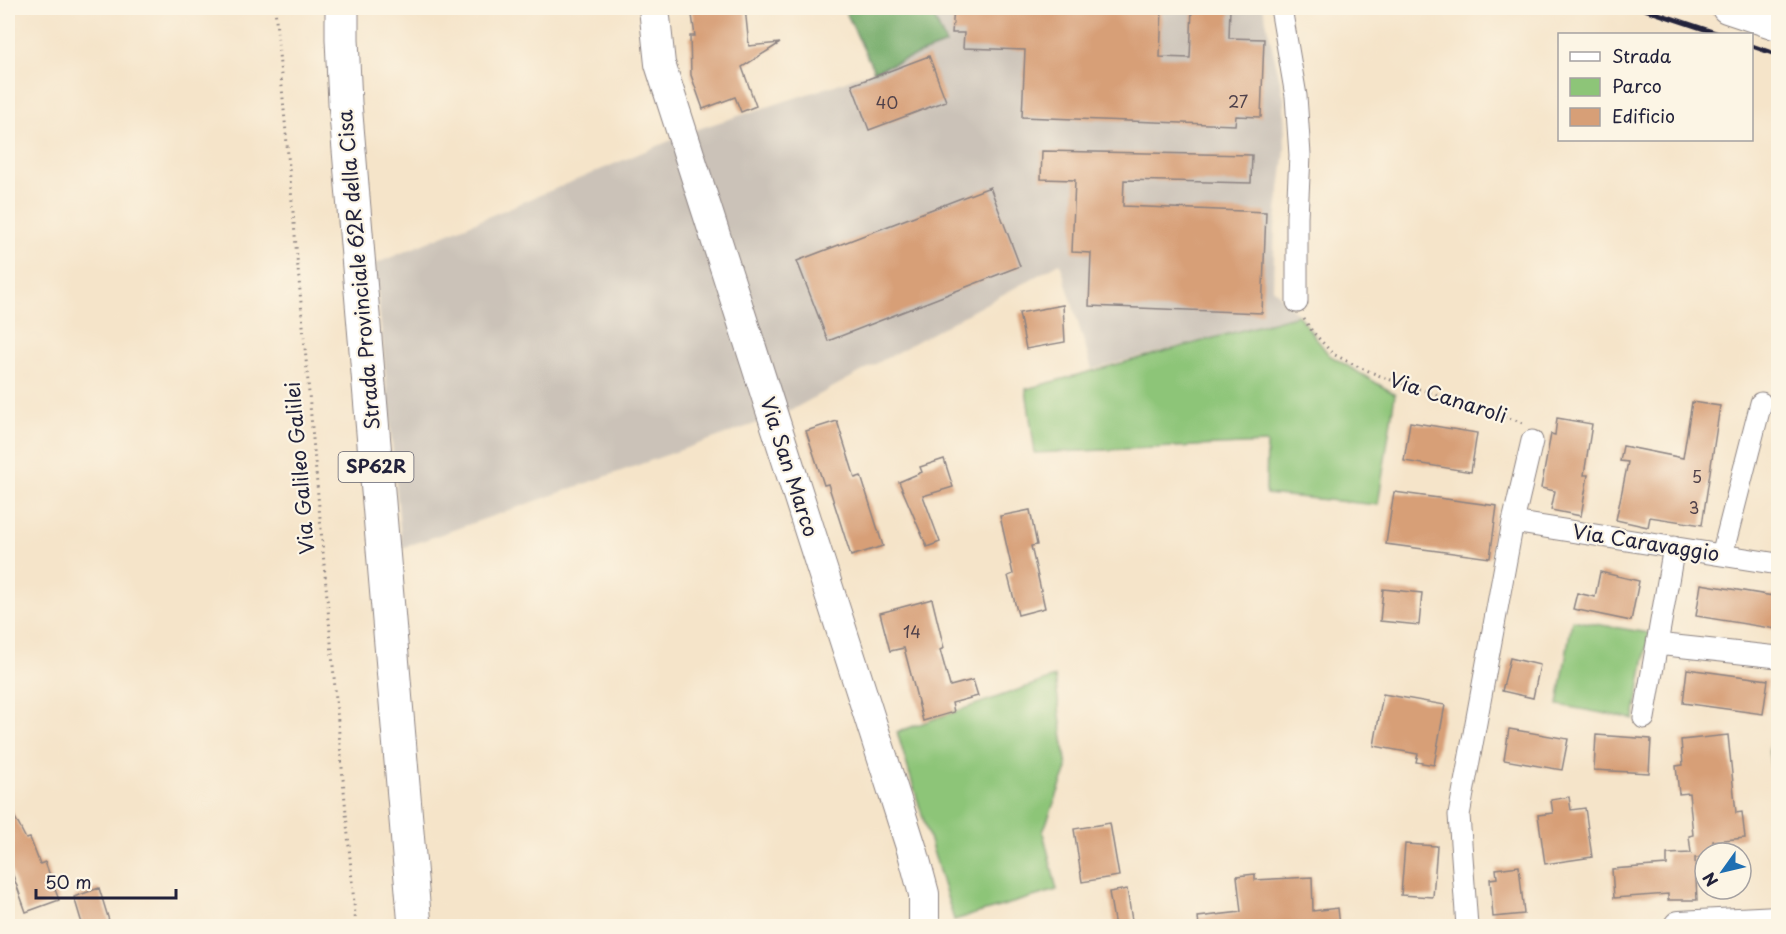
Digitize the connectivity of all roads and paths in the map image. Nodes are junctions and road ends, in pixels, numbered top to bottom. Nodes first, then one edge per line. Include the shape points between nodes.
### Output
1 (274, 8) edge
2 (342, 8) edge
3 (654, 8) edge
4 (1281, 8) edge
5 (1727, 8) edge
6 (1779, 25) edge
7 (1297, 302) joint
8 (1761, 404) dead end
9 (1532, 441) joint
10 (1513, 522) junction
11 (1674, 547) junction
12 (1722, 555) junction
13 (1779, 564) edge
14 (1657, 644) junction
15 (1779, 657) edge
16 (1644, 718) dead end
17 (1779, 921) edge
18 (356, 927) edge
19 (415, 927) edge
20 (924, 927) edge
21 (1467, 927) edge
22 (1679, 927) edge

1 - 18 path, Via Galileo Galilei
2 - 19 highway, Strada Provinciale 62R della Cisa / SP62R via 345,103
3 - 20 street, Via San Marco via 660,64 913,853 924,894
4 - 7 street via 1296,96 1300,154
5 - 6 street
7 - 9 path, Via Canaroli via 1312,331 1333,354 1385,378 1521,422
8 - 12 street
9 - 10 street
10 - 11 street, Via Caravaggio
10 - 21 street via 1459,815
11 - 12 street, Via Caravaggio
11 - 14 street
12 - 13 street, Via Caravaggio
14 - 15 street
14 - 16 street
17 - 22 street

